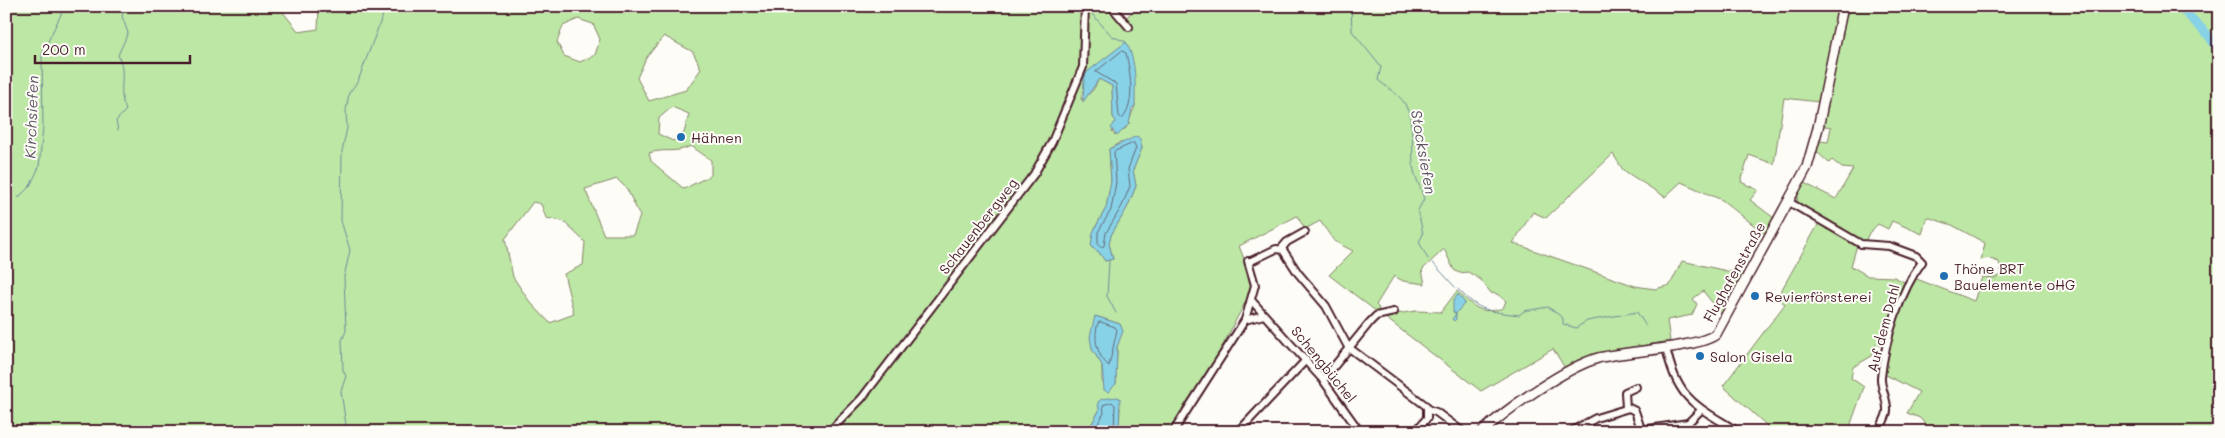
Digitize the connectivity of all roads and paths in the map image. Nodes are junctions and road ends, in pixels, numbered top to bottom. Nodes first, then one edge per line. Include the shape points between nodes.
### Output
1 (1085, 6) edge
2 (1111, 6) edge
3 (1843, 6) edge
4 (1129, 27) dead end
5 (1789, 202) junction
6 (1305, 232) dead end
7 (1281, 249) junction
8 (1251, 300) junction
9 (1394, 312) dead end
10 (1264, 316) junction
11 (1245, 320) junction
12 (1348, 347) junction
13 (1666, 347) junction
14 (1306, 360) junction
15 (1322, 380) junction
16 (1636, 387) dead end
17 (1626, 408) junction
18 (1427, 409) junction
19 (1701, 410) junction
20 (1642, 431) edge
21 (829, 432) edge
22 (1173, 432) edge
23 (1238, 432) edge
24 (1360, 432) edge
25 (1416, 432) edge
26 (1462, 432) edge
27 (1482, 432) edge
28 (1570, 432) edge
29 (1738, 432) edge
30 (1878, 432) edge

1 - 21 street, Schauenbergweg via 1083,67 1052,142 1034,174 862,398
2 - 4 street
3 - 5 main road, Flughafenstraße via 1813,150
5 - 13 main road, Flughafenstraße via 1716,334 1703,341
5 - 30 street, Auf dem Dahl via 1861,244 1889,246 1916,256 1922,262 1900,299 1881,376 1887,411
6 - 7 street
7 - 8 street via 1248,262 1255,278
7 - 12 street via 1326,306
8 - 10 street, Schengbüchel
8 - 11 street
9 - 12 street via 1376,316
10 - 11 street
10 - 14 street, Schengbüchel via 1279,328
11 - 22 street
12 - 15 street
12 - 18 street
13 - 19 street via 1676,383
13 - 27 main road, Flughafenstraße via 1617,354 1580,366 1507,410
14 - 15 street, Schengbüchel
14 - 23 street
15 - 24 street, Schengbüchel
16 - 17 street via 1625,392
17 - 20 street via 1635,411
17 - 28 street via 1596,418
18 - 25 street via 1427,418
18 - 26 street
19 - 20 street via 1692,421 1684,424
19 - 29 street

